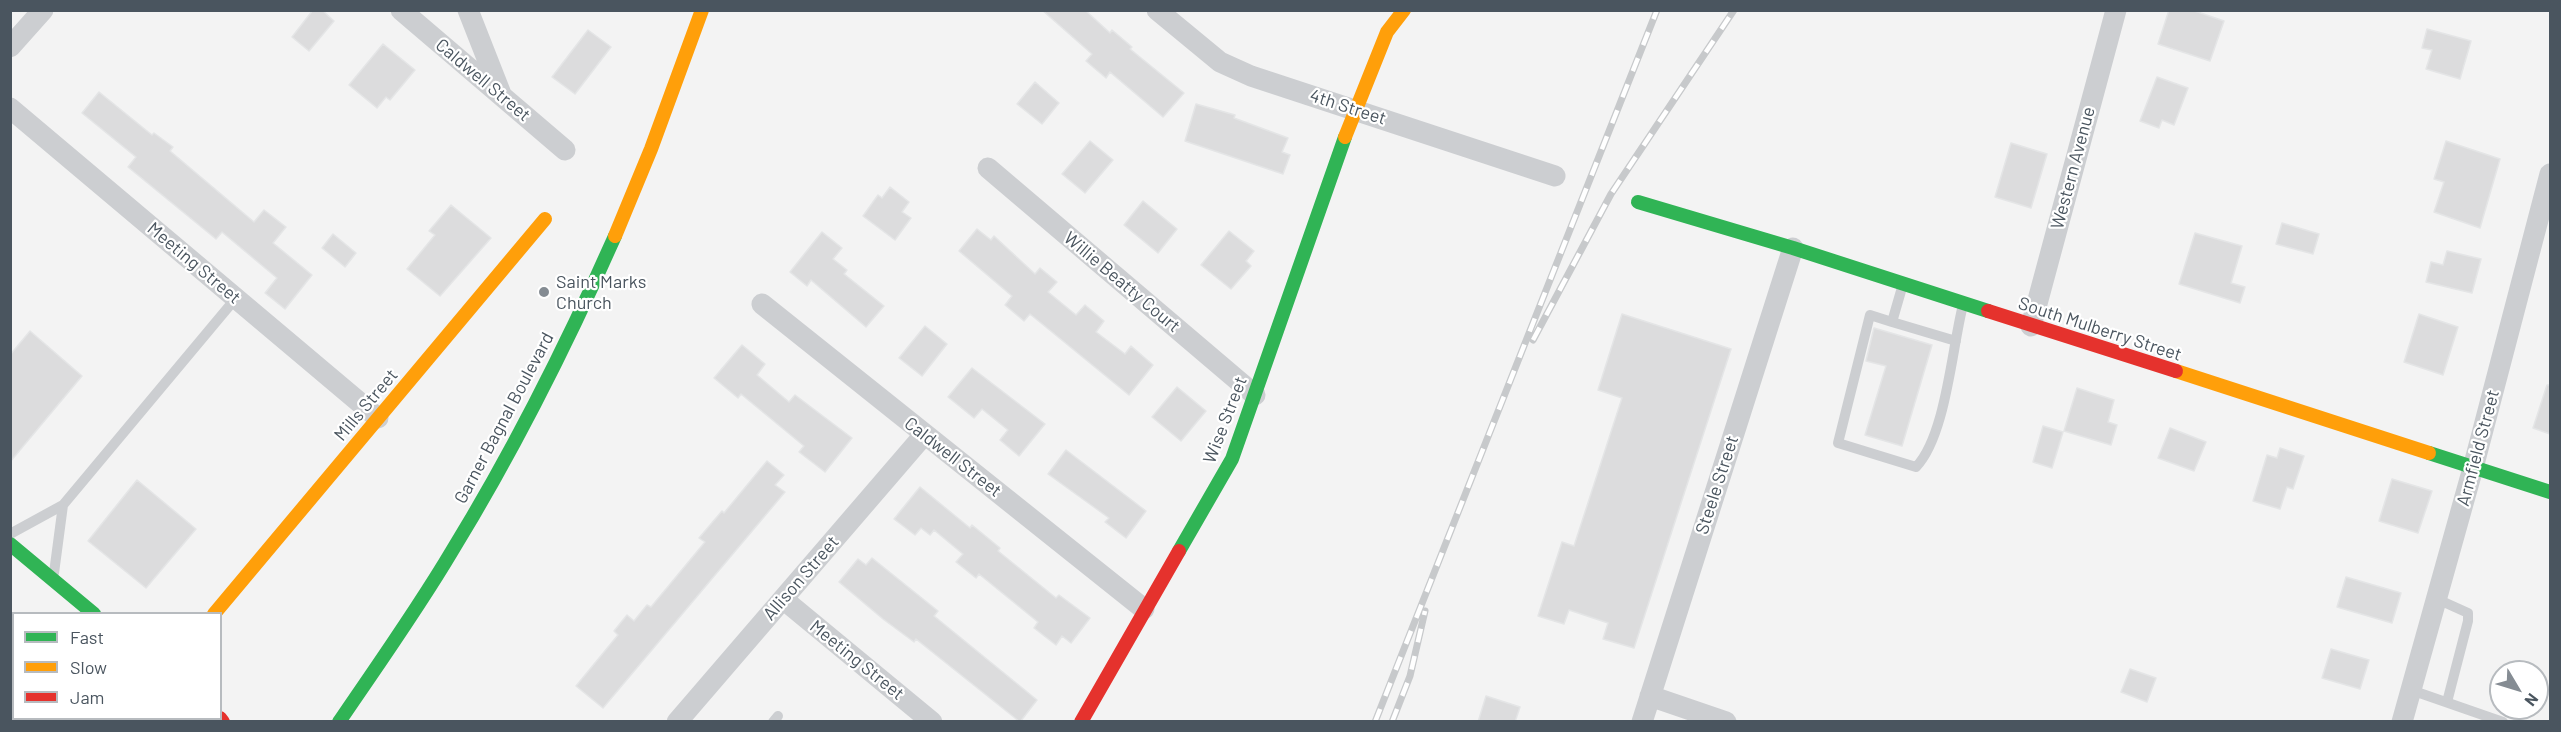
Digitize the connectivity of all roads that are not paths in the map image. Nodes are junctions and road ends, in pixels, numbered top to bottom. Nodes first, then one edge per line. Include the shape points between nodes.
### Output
1 (43, 10) edge
2 (401, 10) edge
3 (468, 10) edge
4 (702, 10) edge
5 (1156, 10) edge
6 (1404, 10) edge
7 (2116, 10) edge
8 (10, 47) edge
9 (503, 97) junction
10 (10, 108) edge
11 (1355, 109) junction
12 (566, 150) dead end
13 (988, 168) dead end
14 (2550, 174) edge
15 (1555, 176) dead end
16 (1638, 202) dead end
17 (545, 219) dead end
18 (1793, 248) junction
19 (1904, 284) junction
20 (236, 298) junction
21 (762, 304) dead end
22 (1963, 304) junction
23 (1892, 322) junction
24 (2031, 326) junction
25 (1956, 341) junction
26 (1255, 395) junction
27 (378, 418) junction
28 (924, 435) junction
29 (2473, 468) junction
30 (2550, 492) edge
31 (63, 505) junction
32 (10, 534) edge
33 (10, 544) edge
34 (53, 579) junction
35 (783, 599) junction
36 (2437, 599) junction
37 (1144, 609) junction
38 (92, 612) edge
39 (216, 612) edge
40 (2411, 690) junction
41 (1650, 696) junction
42 (2447, 702) junction
43 (339, 722) edge
44 (677, 722) edge
45 (932, 722) edge
46 (1081, 722) edge
47 (1642, 722) edge
48 (1726, 722) edge
49 (2402, 722) edge
50 (2503, 722) edge

1 - 8 street
2 - 9 street, Caldwell Street
3 - 9 street
4 - 43 main road, Garner Bagnal Boulevard via 656,140 602,264 512,447 452,552
5 - 11 street, 4th Street via 1220,62 1251,76
6 - 11 main road, Wise Street via 1387,32
7 - 24 street, Western Avenue
9 - 12 street, Caldwell Street
10 - 20 street, Meeting Street
11 - 15 street, 4th Street
11 - 26 main road, Wise Street
13 - 26 street, Willie Beatty Court
14 - 29 street, Armfield Street
16 - 18 main road, South Mulberry Street
17 - 27 main road, Mills Street
18 - 19 main road, South Mulberry Street
18 - 41 street, Steele Street
19 - 22 main road, South Mulberry Street
19 - 23 lane
20 - 27 street, Meeting Street
20 - 31 lane
21 - 28 street, Caldwell Street
22 - 24 main road, South Mulberry Street
22 - 25 lane
23 - 25 lane
23 - 25 lane via 1870,315 1838,443 1916,467 1932,444
24 - 29 main road, South Mulberry Street
26 - 37 main road, Wise Street via 1224,475
27 - 39 main road, Mills Street
28 - 35 street, Allison Street
28 - 37 street, Caldwell Street
29 - 30 main road, South Mulberry Street
29 - 36 street, Armfield Street
31 - 32 lane
31 - 34 lane
33 - 34 main road
34 - 38 main road
35 - 44 street, Allison Street
35 - 45 street, Meeting Street
36 - 40 street, Armfield Street
36 - 42 lane via 2468,613
37 - 46 main road, Wise Street
40 - 42 lane
40 - 49 street, Armfield Street
41 - 47 street, Steele Street
41 - 48 street
42 - 50 lane

